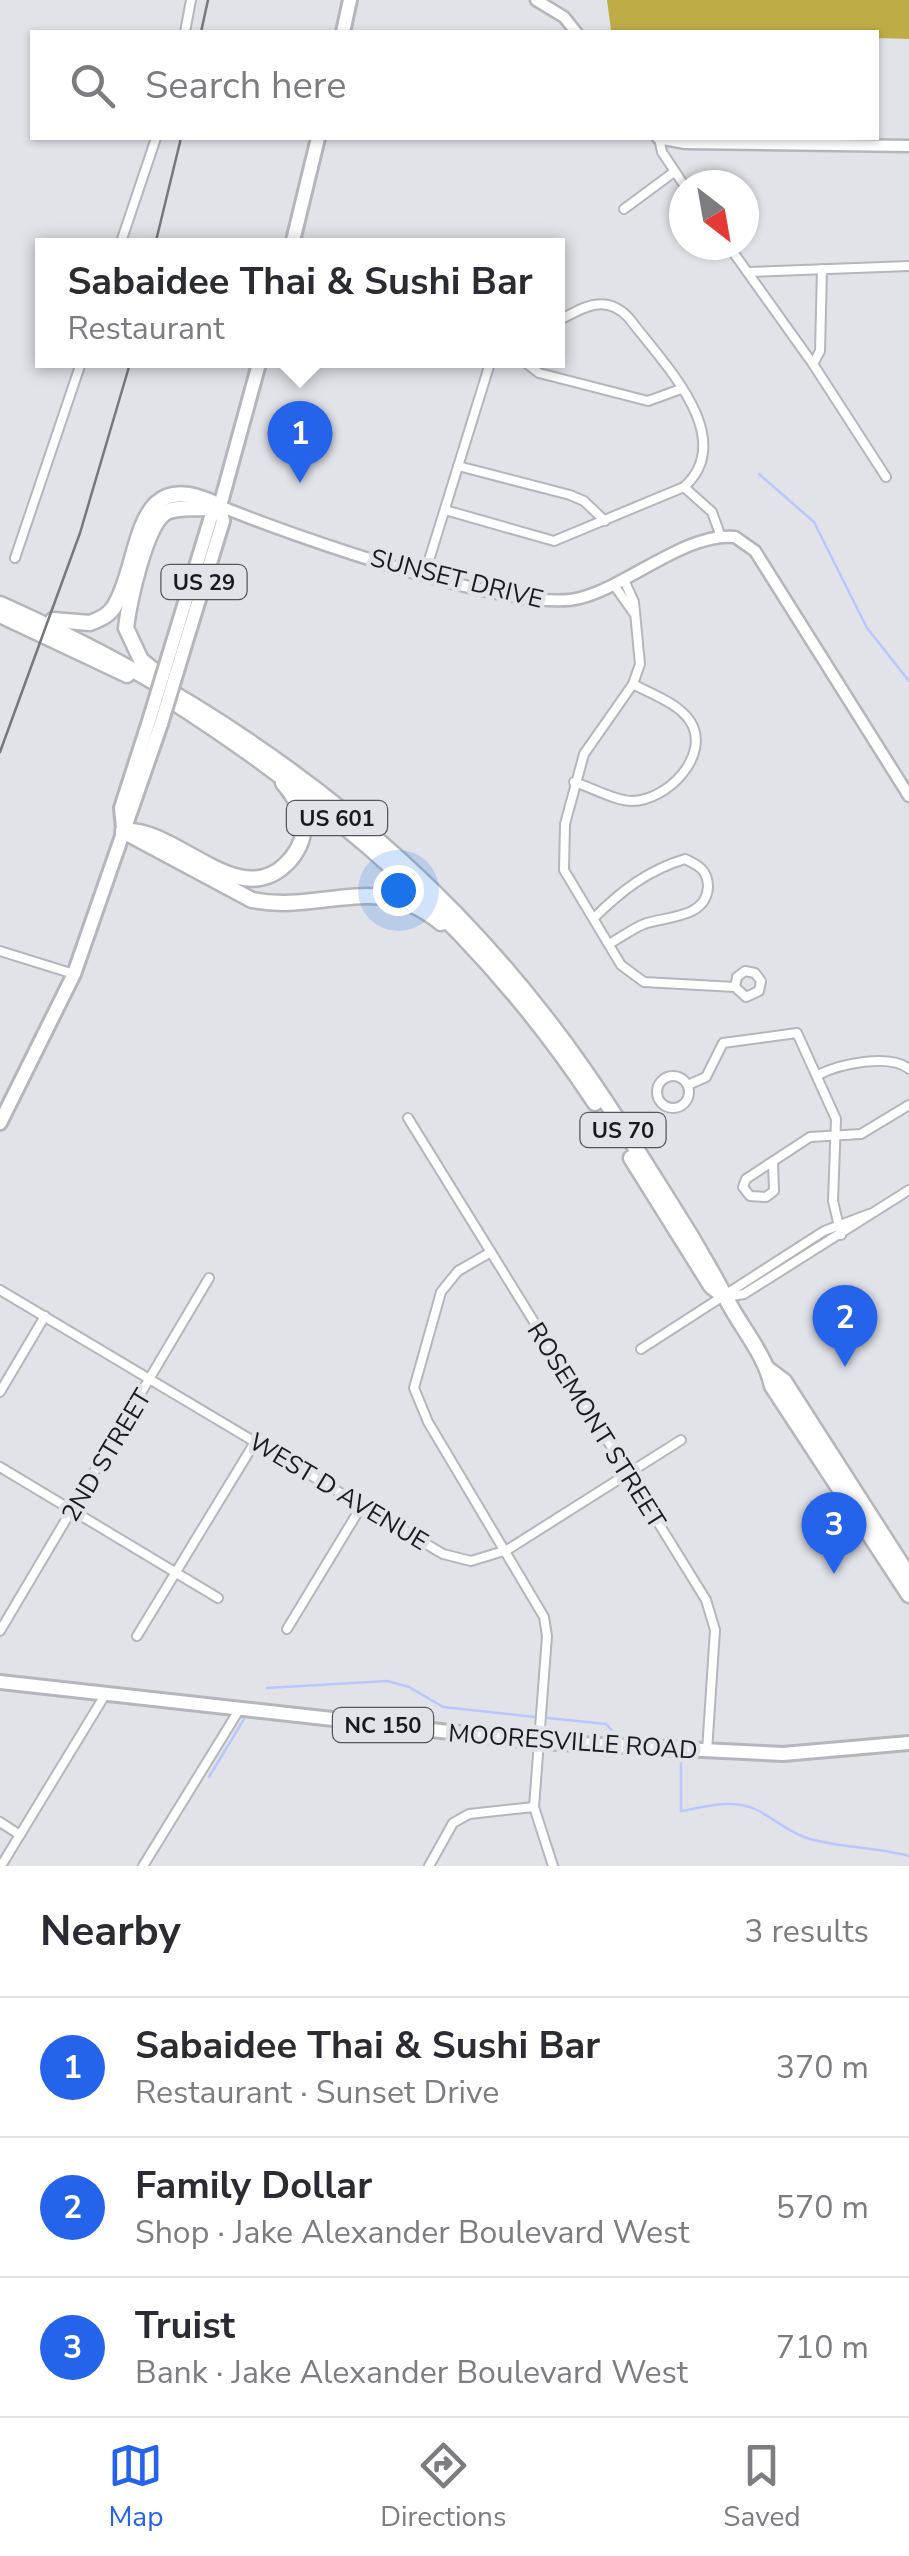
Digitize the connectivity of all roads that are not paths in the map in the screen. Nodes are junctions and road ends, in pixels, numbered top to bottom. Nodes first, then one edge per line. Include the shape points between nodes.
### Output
1 (191, 0) edge
2 (350, 0) edge
3 (536, 0) edge
4 (185, 30) edge
5 (343, 30) edge
6 (574, 30) edge
7 (155, 140) edge
8 (318, 140) edge
9 (660, 140) edge
10 (669, 140) edge
11 (909, 146) edge
12 (673, 170) edge
13 (669, 176) edge
14 (624, 209) dead end
15 (123, 238) edge
16 (294, 238) edge
17 (739, 260) edge
18 (909, 266) edge
19 (822, 269) junction
20 (748, 272) junction
21 (565, 318) edge
22 (813, 364) junction
23 (79, 368) edge
24 (258, 368) edge
25 (489, 368) edge
26 (532, 368) edge
27 (680, 389) junction
28 (458, 466) junction
29 (886, 477) dead end
30 (684, 486) junction
31 (220, 506) junction
32 (445, 510) junction
33 (606, 521) junction
34 (721, 536) junction
35 (15, 558) dead end
36 (425, 573) junction
37 (619, 582) junction
38 (0, 602) edge
39 (0, 615) edge
40 (632, 684) junction
41 (219, 725) junction
42 (574, 782) junction
43 (909, 796) edge
44 (123, 831) junction
45 (594, 918) junction
46 (609, 944) junction
47 (0, 951) edge
48 (74, 974) junction
49 (735, 987) dead end
50 (909, 1069) edge
51 (818, 1075) junction
52 (688, 1085) junction
53 (909, 1105) edge
54 (600, 1110) junction
55 (408, 1118) dead end
56 (0, 1123) edge
57 (839, 1136) junction
58 (773, 1162) junction
59 (909, 1190) edge
60 (839, 1230) junction
61 (491, 1252) junction
62 (208, 1278) dead end
63 (0, 1290) edge
64 (726, 1297) junction
65 (45, 1316) junction
66 (641, 1349) dead end
67 (768, 1368) junction
68 (151, 1380) junction
69 (0, 1392) edge
70 (681, 1440) dead end
71 (256, 1442) junction
72 (0, 1468) edge
73 (627, 1474) junction
74 (361, 1506) junction
75 (72, 1510) junction
76 (506, 1550) junction
77 (176, 1572) junction
78 (909, 1576) edge
79 (909, 1595) edge
80 (218, 1598) dead end
81 (288, 1628) dead end
82 (0, 1631) edge
83 (137, 1636) dead end
84 (0, 1682) edge
85 (105, 1694) junction
86 (239, 1710) junction
87 (540, 1742) junction
88 (909, 1743) edge
89 (707, 1751) junction
90 (534, 1807) junction
91 (0, 1822) edge
92 (20, 1836) junction
93 (1, 1866) edge
94 (143, 1866) edge
95 (429, 1866) edge
96 (553, 1866) edge

1 - 4 street
2 - 5 main road
3 - 6 street
7 - 15 street
8 - 16 main road
9 - 12 street
10 - 11 street
13 - 14 street
17 - 20 street
18 - 19 street
19 - 20 street
19 - 22 street via 820,351
20 - 22 street
21 - 27 street via 592,304 619,308
22 - 29 street
23 - 35 street
24 - 31 main road, US 29
25 - 28 street
26 - 27 street via 648,401
27 - 30 street via 702,425 705,444 697,474
28 - 32 street
28 - 33 street via 570,495
30 - 33 street
30 - 34 street via 712,512
31 - 36 street, SUNSET DRIVE
31 - 38 highway via 182,494 154,504 143,518 115,606 90,623 62,623
31 - 41 highway, US 70 via 178,508 156,523 126,628 141,660
31 - 44 main road, US 29, bridge via 211,518 155,722 121,808
32 - 33 street via 554,541
32 - 36 street
34 - 37 street, SUNSET DRIVE
34 - 43 street via 751,547
36 - 37 street, SUNSET DRIVE via 539,602 582,598
37 - 40 street via 641,653
38 - 41 highway, US 601 via 108,654
39 - 41 highway, US 601
40 - 42 street via 596,730
40 - 42 street via 692,723 695,741 686,770 654,798 629,802
41 - 44 highway via 297,800 304,834 285,865 272,875 235,878 143,829
41 - 54 highway, US 601 via 429,901 510,989
41 - 64 highway, US 70 via 325,794 410,868 508,970 584,1070
42 - 45 street via 564,870
44 - 48 main road, US 29
44 - 54 highway, US 70 via 252,900 378,894 414,904 462,944
45 - 46 street
45 - 46 street via 666,864 684,859 701,866 708,878 707,895 683,916 644,924
46 - 49 street via 622,966 644,982
47 - 48 street
48 - 56 main road, US 29
50 - 51 street via 894,1062
51 - 52 street via 798,1033 723,1043 706,1077
51 - 57 street
52 - 52 street via 689,1098 680,1108 658,1100 657,1087 666,1077 678,1076
53 - 57 street via 861,1134
54 - 64 highway, US 70 via 711,1286
55 - 61 street, ROSEMONT STREET
57 - 58 street via 810,1137
57 - 60 street via 833,1189
58 - 58 street via 774,1191 750,1196 746,1179
59 - 60 street
60 - 64 street via 744,1294
61 - 73 street, ROSEMONT STREET
61 - 76 street via 458,1271 441,1292 414,1388
62 - 68 street, 2ND STREET
63 - 65 street, WEST D AVENUE
64 - 66 street
64 - 67 highway, US 70
65 - 68 street, WEST D AVENUE
65 - 69 street
67 - 78 highway, US 70 via 784,1382
67 - 79 highway, US 70 via 772,1386
68 - 71 street, WEST D AVENUE
68 - 75 street, 2ND STREET
70 - 73 street, WEST D AVENUE
71 - 74 street, WEST D AVENUE
71 - 77 street
72 - 75 street
73 - 76 street, WEST D AVENUE
73 - 89 street, ROSEMONT STREET via 712,1614
74 - 76 street, WEST D AVENUE via 459,1560
74 - 81 street
75 - 77 street
75 - 82 street, 2ND STREET
76 - 87 street via 544,1617
77 - 80 street
77 - 83 street
84 - 85 main road, MOORESVILLE ROAD / NC 150
85 - 86 main road, MOORESVILLE ROAD / NC 150
85 - 92 street
86 - 87 main road, MOORESVILLE ROAD / NC 150
86 - 94 street
87 - 89 main road, MOORESVILLE ROAD / NC 150
87 - 90 street
88 - 89 main road, MOORESVILLE ROAD / NC 150 via 783,1754
90 - 95 street via 469,1814 453,1823
90 - 96 street
91 - 92 street
92 - 93 street

